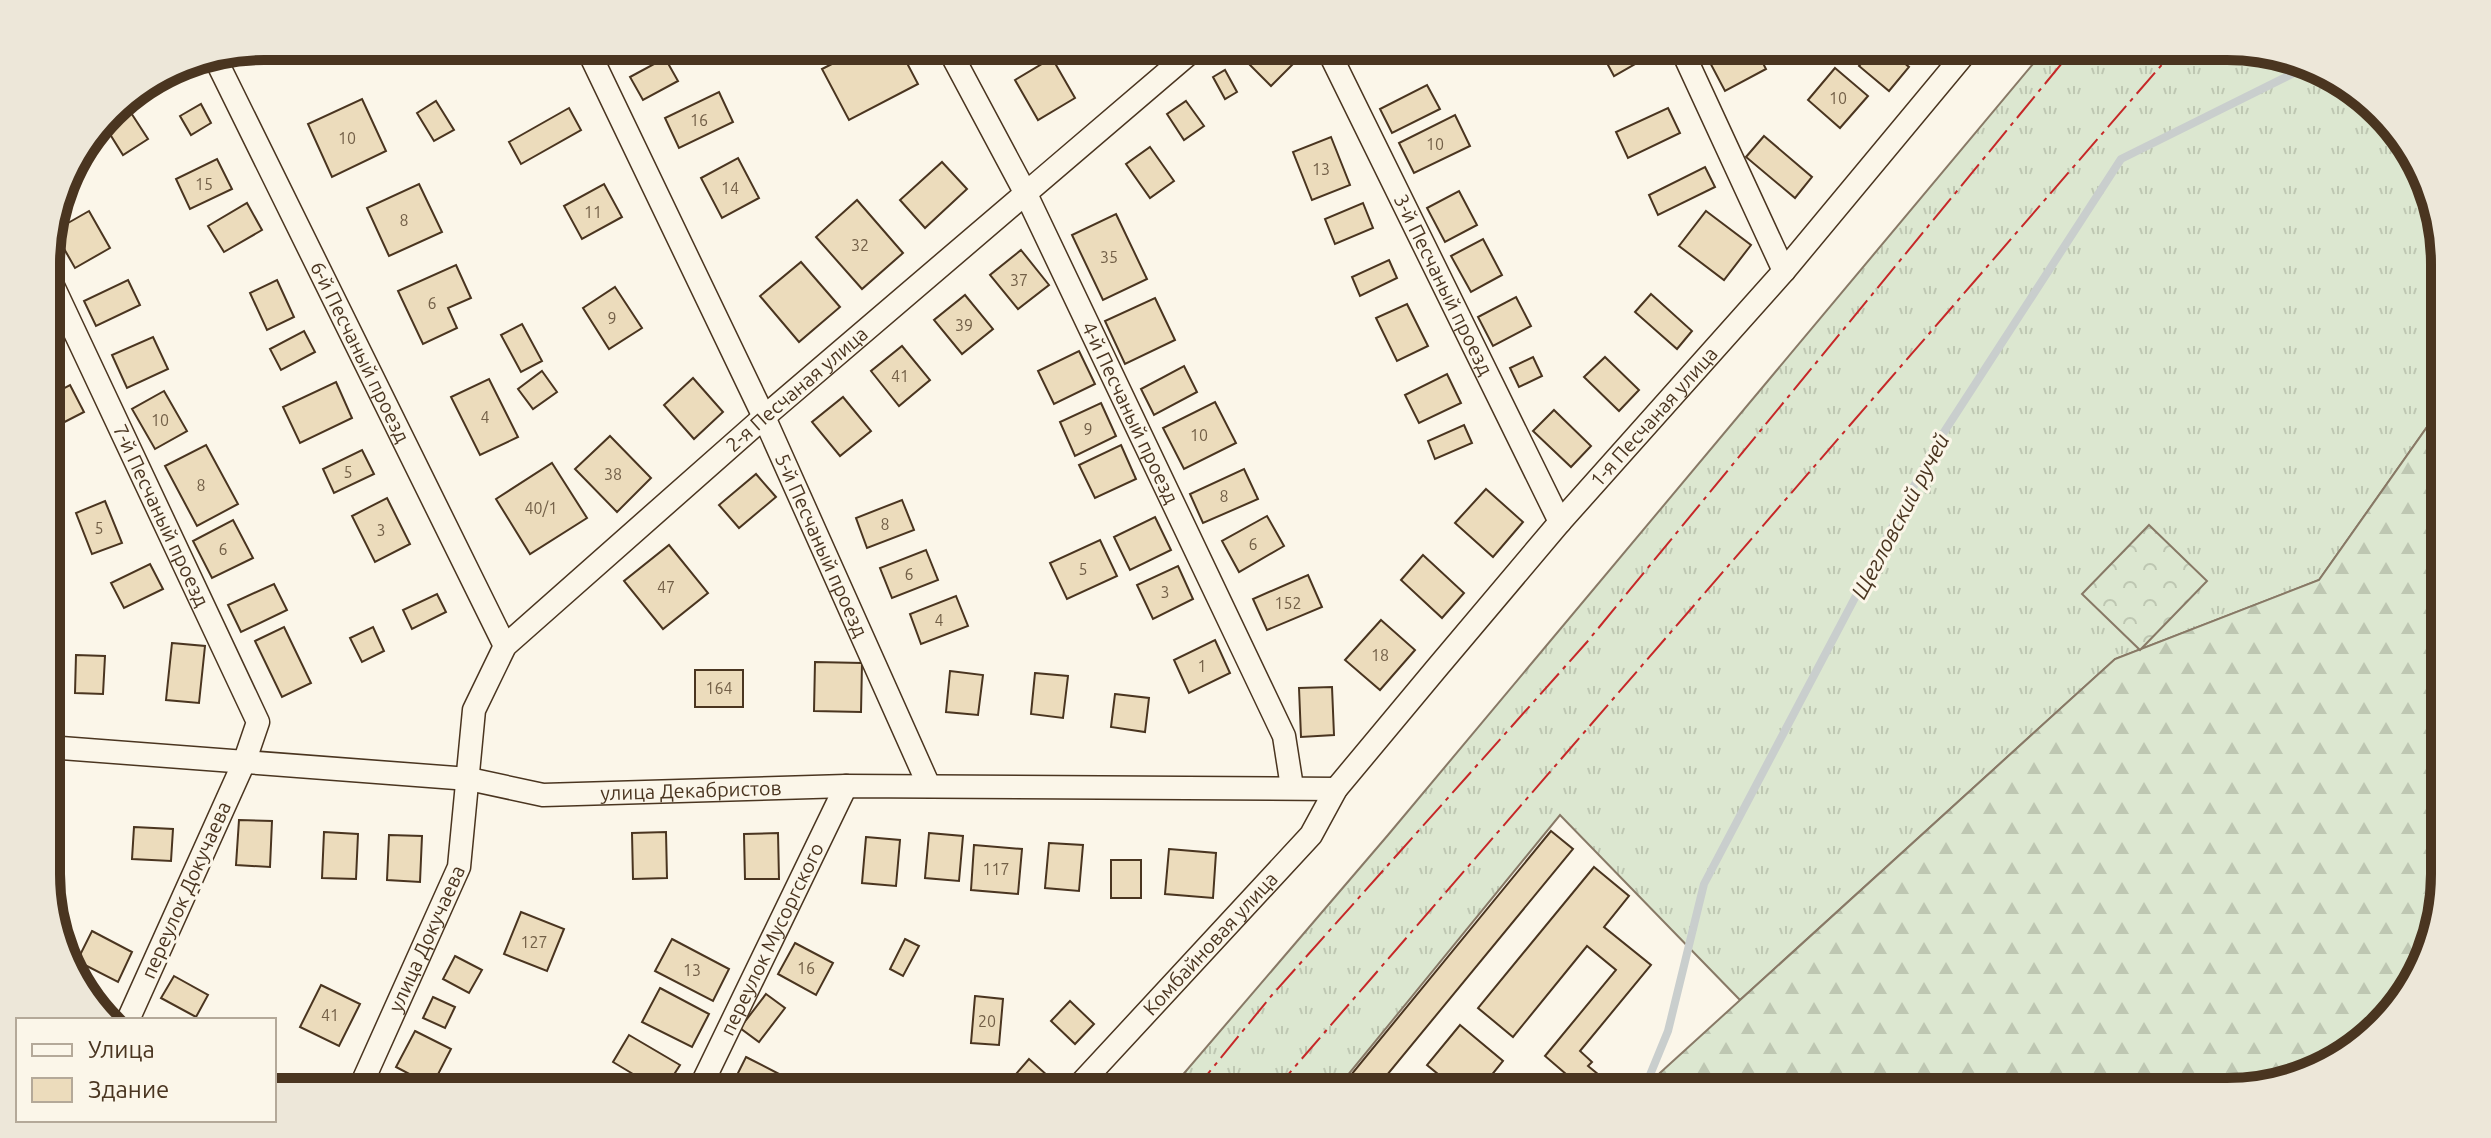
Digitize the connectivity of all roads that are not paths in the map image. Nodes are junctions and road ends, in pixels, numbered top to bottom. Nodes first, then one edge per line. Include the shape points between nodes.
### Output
1 (593, 60) edge
2 (954, 60) edge
3 (1181, 60) edge
4 (1333, 60) edge
5 (1686, 60) edge
6 (1959, 60) edge
7 (219, 65) edge
8 (1025, 192) junction
9 (1784, 271) junction
10 (60, 301) edge
11 (764, 417) junction
12 (1560, 522) junction
13 (505, 646) junction
14 (60, 748) edge
15 (245, 760) junction
16 (469, 779) junction
17 (846, 786) junction
18 (929, 786) junction
19 (1292, 787) junction
20 (1336, 789) junction
21 (129, 1018) edge
22 (364, 1078) edge
23 (705, 1078) edge
24 (1086, 1078) edge

1 - 11 street, 5-й Песчаный проезд
2 - 8 street, 4-й Песчаный проезд
3 - 8 street, 2-я Песчаная улица
4 - 12 street, 3-й Песчаный проезд
5 - 9 street
6 - 9 street, 1-я Песчаная улица
7 - 13 street, 6-й Песчаный проезд
8 - 11 street, 2-я Песчаная улица
8 - 19 street, 4-й Песчаный проезд via 1284,736
9 - 12 street, 1-я Песчаная улица
10 - 15 street, 7-й Песчаный проезд via 258,722
11 - 13 street, 2-я Песчаная улица
11 - 18 street, 5-й Песчаный проезд
12 - 20 street, 1-я Песчаная улица
13 - 16 street, 2-я Песчаная улица via 474,710
14 - 15 street, улица Декабристов
15 - 16 street, улица Декабристов
15 - 21 street, переулок Докучаева
16 - 17 street, улица Декабристов via 543,795
16 - 22 street, улица Докучаева via 459,867
17 - 18 street, улица Декабристов
17 - 23 street, переулок Мусоргского
18 - 19 street, улица Декабристов
19 - 20 street, улица Декабристов
20 - 24 street, Комбайновая улица via 1311,835

